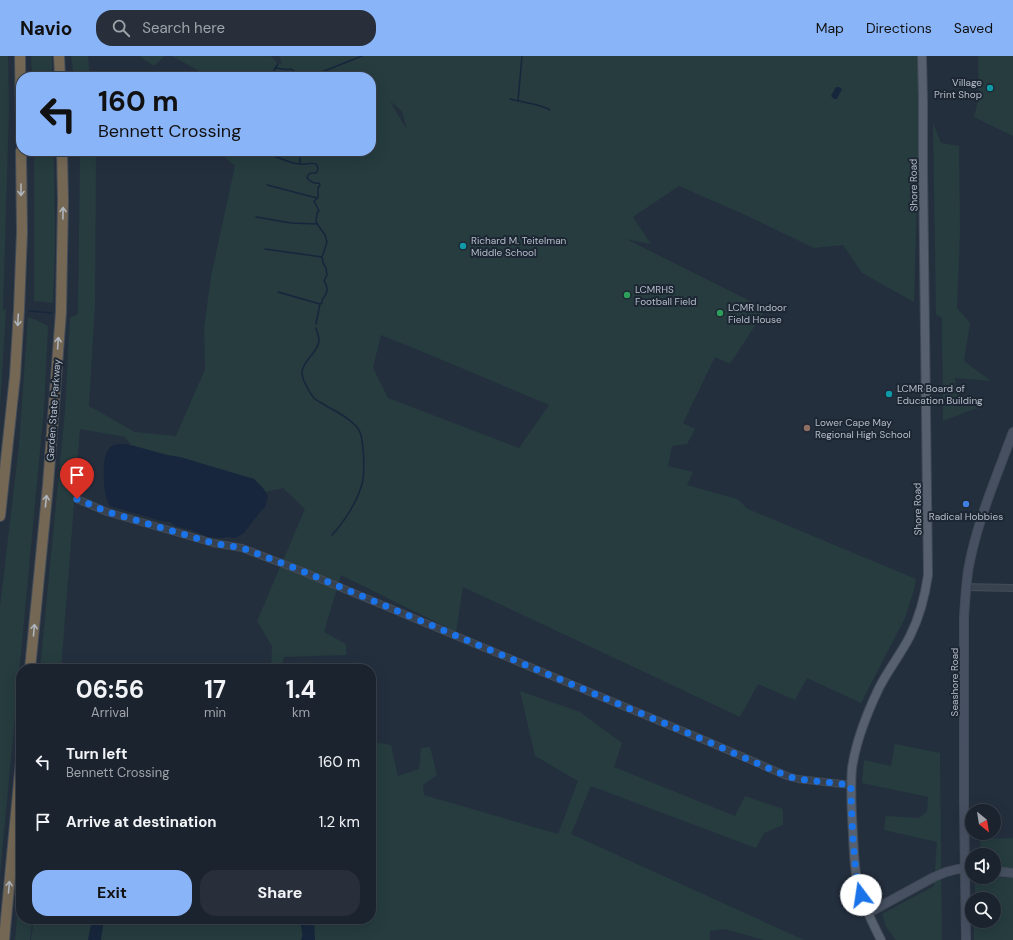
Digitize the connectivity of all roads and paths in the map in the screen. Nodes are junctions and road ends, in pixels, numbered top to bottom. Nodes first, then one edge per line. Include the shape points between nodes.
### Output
1 (20, 56) edge
2 (59, 56) edge
3 (922, 56) edge
4 (20, 72) edge
5 (60, 72) edge
6 (21, 156) edge
7 (62, 156) edge
8 (1013, 432) edge
9 (77, 499) dead end
10 (0, 516) edge
11 (966, 588) junction
12 (1013, 588) edge
13 (30, 664) edge
14 (851, 785) junction
15 (16, 814) edge
16 (968, 848) edge
17 (965, 869) edge
18 (1001, 872) edge
19 (1013, 873) edge
20 (968, 884) edge
21 (868, 913) junction
22 (4, 940) edge
23 (881, 940) edge
24 (966, 940) edge

1 - 4 highway
2 - 5 highway
3 - 14 main road, Shore Road via 928,574 925,596 916,623 880,687 865,720 856,749
6 -> 10 highway via 19,310 15,376
13 -> 7 highway, Garden State Parkway via 61,312
8 - 11 street, Seashore Road via 976,537
9 - 14 street via 108,512 213,543 242,548 300,570 787,776
11 - 12 street
11 - 16 street, Seashore Road via 964,774
14 - 21 main road, Shore Road via 855,870
22 -> 15 highway
17 - 21 street via 934,877
18 - 19 street
20 - 24 street, Seashore Road
21 - 23 main road, Shore Road

